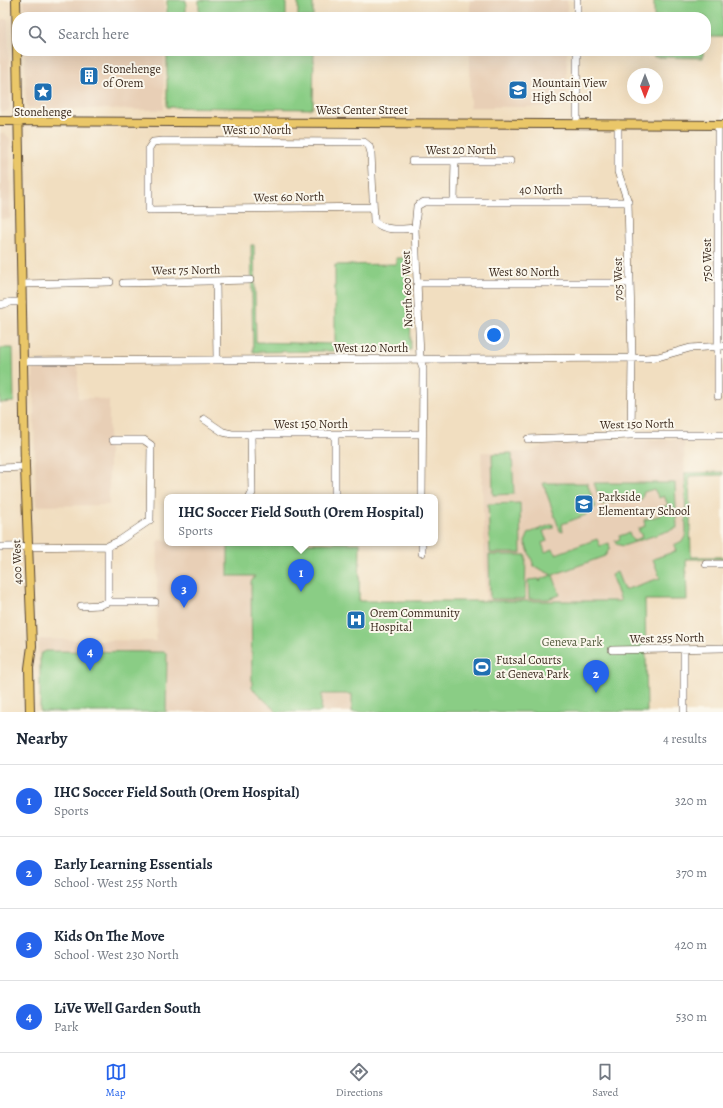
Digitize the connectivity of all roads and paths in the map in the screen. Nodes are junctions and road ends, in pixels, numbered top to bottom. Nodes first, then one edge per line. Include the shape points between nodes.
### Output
1 (16, 0) edge
2 (578, 0) edge
3 (16, 12) edge
4 (577, 12) edge
5 (17, 56) edge
6 (577, 56) edge
7 (0, 121) edge
8 (18, 121) junction
9 (577, 124) junction
10 (618, 124) junction
11 (720, 125) edge
12 (412, 161) dead end
13 (455, 161) junction
14 (510, 161) dead end
15 (454, 201) junction
16 (628, 202) junction
17 (373, 208) junction
18 (149, 210) joint
19 (415, 228) junction
20 (250, 280) dead end
21 (216, 281) junction
22 (110, 282) dead end
23 (123, 283) dead end
24 (418, 283) junction
25 (629, 283) junction
26 (22, 284) junction
27 (22, 302) junction
28 (0, 305) edge
29 (720, 346) edge
30 (420, 358) junction
31 (632, 358) junction
32 (217, 360) junction
33 (23, 361) junction
34 (718, 396) dead end
35 (204, 419) dead end
36 (251, 434) junction
37 (422, 434) junction
38 (335, 435) junction
39 (632, 435) junction
40 (723, 435) edge
41 (528, 439) dead end
42 (113, 440) dead end
43 (0, 468) edge
44 (25, 468) junction
45 (252, 494) edge
46 (335, 494) dead end
47 (422, 494) edge
48 (28, 546) junction
49 (108, 546) junction
50 (422, 546) edge
51 (0, 547) edge
52 (422, 553) dead end
53 (706, 564) dead end
54 (723, 564) edge
55 (108, 602) junction
56 (155, 602) dead end
57 (81, 606) dead end
58 (723, 648) edge
59 (684, 649) junction
60 (612, 650) dead end
61 (30, 712) edge
62 (684, 712) edge

1 - 3 main road, 400 West
2 - 4 street
5 - 8 main road, 400 West
6 - 9 street
7 - 8 main road, West Center Street
8 - 9 main road, West Center Street
8 - 26 main road, 400 West
9 - 10 main road, West Center Street
10 - 11 main road, West Center Street
10 - 16 street, 705 West via 618,172
11 - 29 street, 750 West
12 - 13 street, West 20 North
13 - 14 street, West 20 North
13 - 15 street
15 - 16 street, 40 North
15 - 19 street, North 600 West via 424,202 417,206
16 - 25 street, 705 West
17 - 18 street, West 60 North
17 - 18 street, West 10 North via 371,153 369,146 364,142 157,141 150,144 148,152
17 - 19 street via 374,220 380,227
19 - 24 street, North 600 West
20 - 21 street, West 75 North
21 - 23 street, West 75 North
21 - 32 street
22 - 26 street
24 - 25 street, West 80 North
24 - 30 street, North 600 West
25 - 31 street, 705 West
26 - 27 main road, 400 West
27 - 28 street
27 - 33 main road, 400 West
29 - 31 street, West 120 North via 690,348 658,357
29 - 34 street, 750 West
30 - 31 street, West 120 North
30 - 32 street, West 120 North
30 - 37 street, North 600 West
31 - 39 street, 705 West
32 - 33 street, West 120 North
33 - 44 main road, 400 West
35 - 36 street, West 150 North via 223,432
36 - 38 street, West 150 North
36 - 45 street
37 - 38 street, West 150 North
37 - 47 street, North 600 West
38 - 46 street
39 - 40 street, West 150 North
39 - 41 street, West 150 North
42 - 49 street via 144,440 152,448 150,520
43 - 44 street
44 - 48 main road, 400 West
48 - 49 street
48 - 51 street
48 - 61 main road, 400 West via 32,646 29,668
49 - 55 street
50 - 52 street
53 - 54 street
55 - 56 street
55 - 57 street
58 - 59 street, West 255 North
59 - 60 street, West 255 North
59 - 62 street

